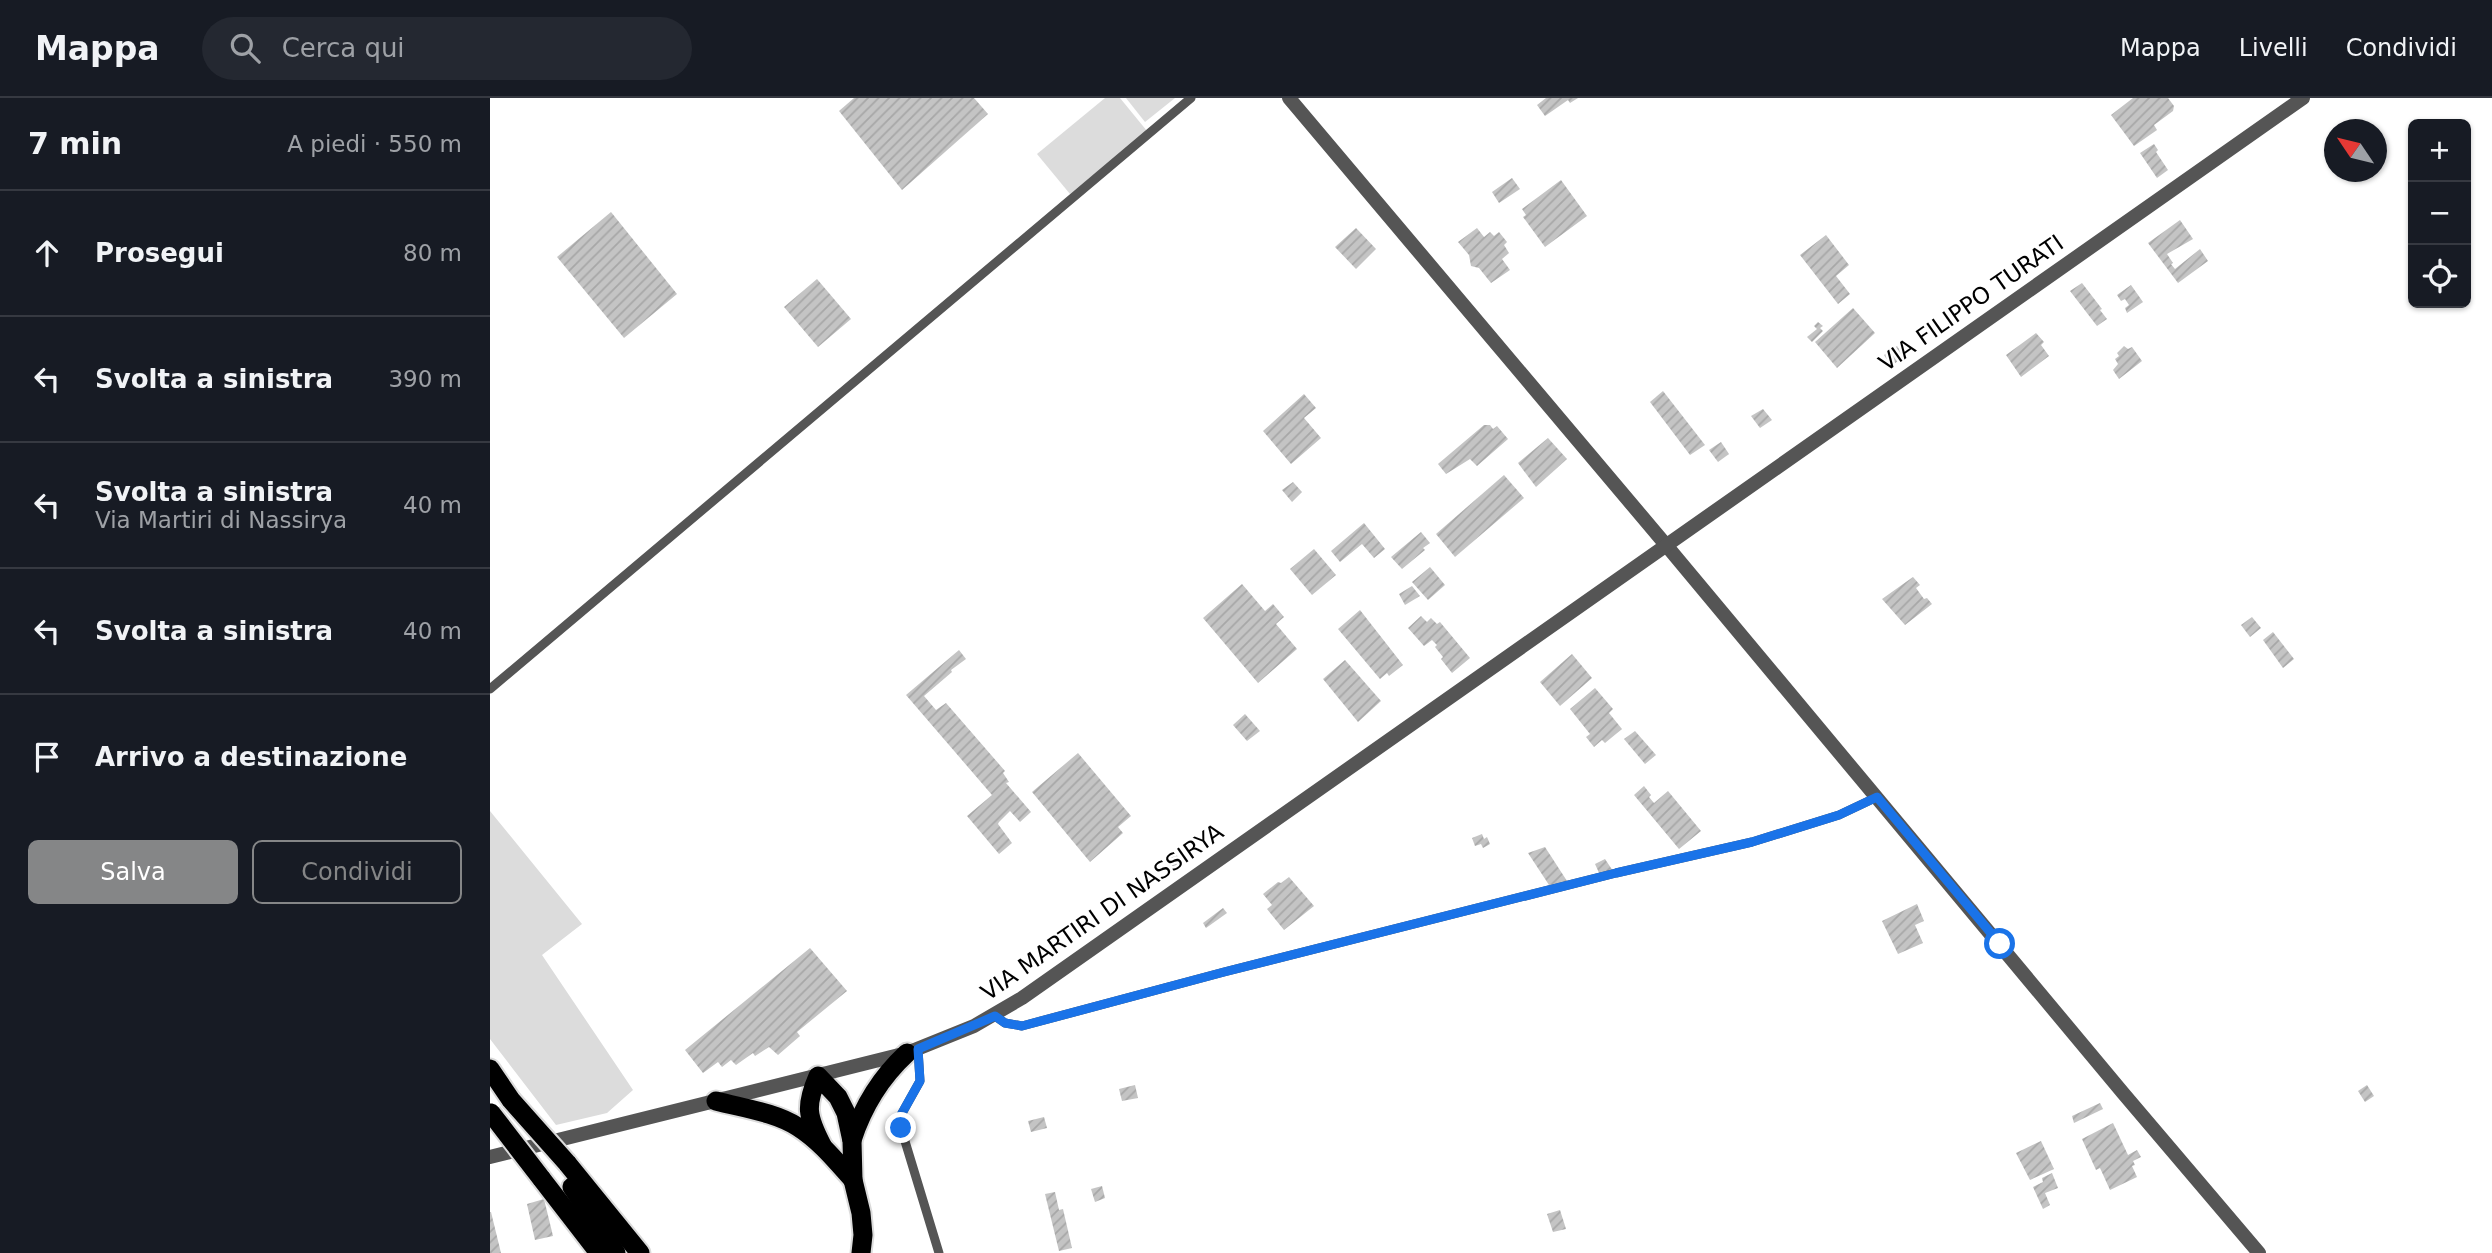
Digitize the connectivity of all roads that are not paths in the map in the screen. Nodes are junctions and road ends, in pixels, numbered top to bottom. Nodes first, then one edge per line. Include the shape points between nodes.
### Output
1 (1191, 98) edge
2 (1289, 98) edge
3 (2295, 100) edge
4 (1666, 545) junction
5 (490, 689) edge
6 (1877, 797) junction
7 (995, 1016) junction
8 (912, 1051) junction
9 (490, 1069) edge
10 (818, 1076) junction
11 (716, 1101) junction
12 (491, 1112) edge
13 (852, 1141) junction
14 (822, 1145) junction
15 (490, 1157) edge
16 (563, 1165) junction
17 (853, 1180) junction
18 (596, 1250) edge
19 (616, 1253) edge
20 (640, 1253) edge
21 (861, 1253) edge
22 (939, 1253) edge
23 (2259, 1253) edge

1 - 5 lane
2 - 4 street
3 - 4 street, VIA FILIPPO TURATI
4 - 6 street
4 - 7 street, VIA MARTIRI DI NASSIRYA
6 - 7 lane via 1839,815 1752,842 1022,1026
6 - 23 street
7 - 8 street, VIA MARTIRI DI NASSIRYA
8 - 10 street, VIA MARTIRI DI NASSIRYA
8 - 13 highway via 887,1072 866,1105
8 - 22 lane via 920,1081 901,1115 901,1128
9 - 16 highway, bridge
10 - 11 street, VIA MARTIRI DI NASSIRYA
10 - 13 highway via 838,1097
10 - 14 highway via 807,1107
11 - 14 highway via 774,1116
11 - 15 street, VIA MARTIRI DI NASSIRYA
12 - 18 highway, bridge
13 - 17 highway
14 - 17 highway
16 - 19 highway
16 - 20 highway
17 - 21 highway via 861,1213

